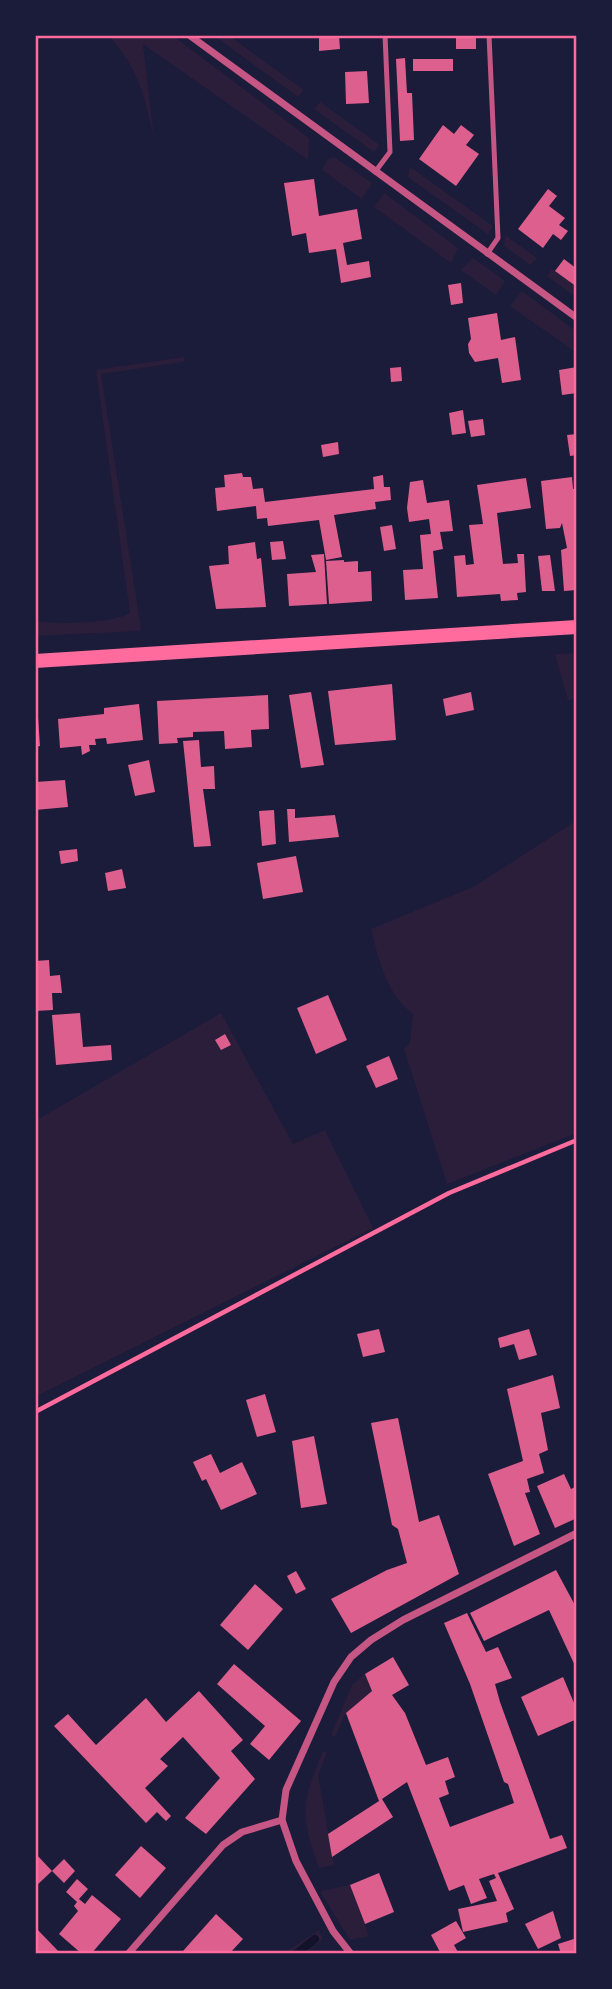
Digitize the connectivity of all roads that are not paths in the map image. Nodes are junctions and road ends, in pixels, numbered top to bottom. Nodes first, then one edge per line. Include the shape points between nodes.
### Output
1 (189, 35) edge
2 (385, 35) edge
3 (489, 35) edge
4 (375, 173) junction
5 (487, 254) junction
6 (577, 318) edge
7 (577, 627) edge
8 (35, 662) edge
9 (577, 1533) edge
10 (282, 1820) junction
11 (128, 1954) edge
12 (351, 1954) edge

1 - 4 street
2 - 4 lane via 390,152
3 - 5 lane via 498,238
4 - 5 street
5 - 6 street
7 - 8 main road
9 - 10 street via 403,1620 351,1657 334,1682 285,1790
10 - 11 street via 242,1832 223,1845
10 - 12 street via 296,1861 333,1931

